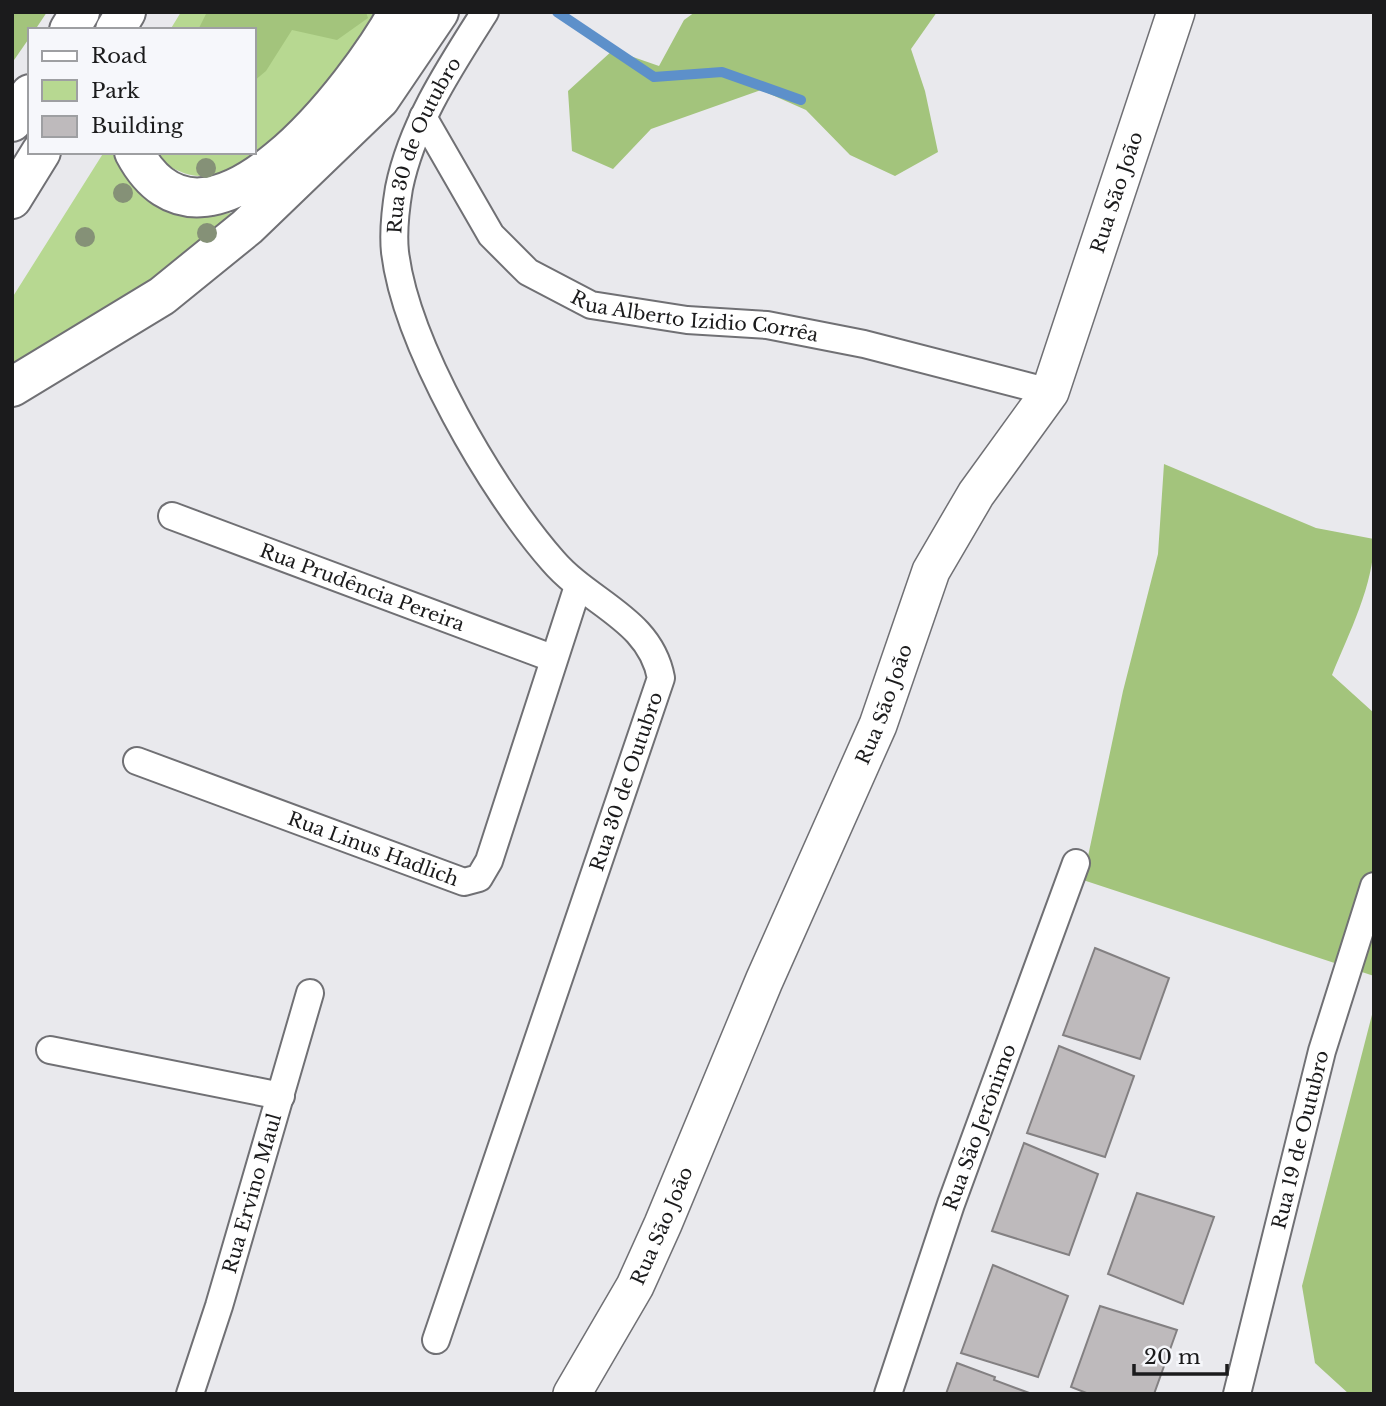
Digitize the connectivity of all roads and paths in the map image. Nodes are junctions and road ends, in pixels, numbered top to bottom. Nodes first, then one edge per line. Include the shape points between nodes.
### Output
1 (80, 12) edge
2 (126, 12) edge
3 (398, 12) edge
4 (439, 12) edge
5 (485, 12) edge
6 (1176, 12) edge
7 (70, 28) edge
8 (116, 28) edge
9 (28, 97) edge
10 (423, 117) junction
11 (12, 122) edge
12 (40, 154) edge
13 (135, 154) edge
14 (12, 199) edge
15 (12, 387) edge
16 (1050, 392) junction
17 (172, 516) dead end
18 (578, 586) junction
19 (552, 658) junction
20 (137, 761) dead end
21 (1076, 863) dead end
22 (1374, 886) edge
23 (310, 993) dead end
24 (50, 1051) dead end
25 (281, 1096) junction
26 (436, 1340) dead end
27 (190, 1394) edge
28 (572, 1394) edge
29 (888, 1394) edge
30 (1237, 1394) edge

1 - 7 main road
2 - 8 main road
3 - 13 main road via 351,84 313,127 275,162 233,191 198,200 170,192 144,171
4 - 15 main road via 380,99 247,227 162,296
5 - 10 street, Rua 30 de Outubro
6 - 16 street, Rua São João
9 - 11 main road
10 - 16 street, Rua Alberto Izidio Corrêa via 491,235 528,272 591,305 687,320 767,325 864,344
10 - 18 street, Rua 30 de Outubro via 399,188 395,250 405,296 459,422 502,495 553,562
12 - 14 main road
16 - 28 street, Rua São João via 976,494 931,571 878,725 663,1224 635,1286
17 - 19 street, Rua Prudência Pereira
18 - 19 street, Rua Linus Hadlich
18 - 26 street, Rua 30 de Outubro via 637,629 657,655 661,678
19 - 20 street, Rua Linus Hadlich via 489,862 479,877 464,882
21 - 29 street, Rua São Jerônimo
22 - 30 street, Rua 19 de Outubro via 1322,1051
23 - 25 street, Rua Ervino Maul
24 - 25 street
25 - 27 street, Rua Ervino Maul

